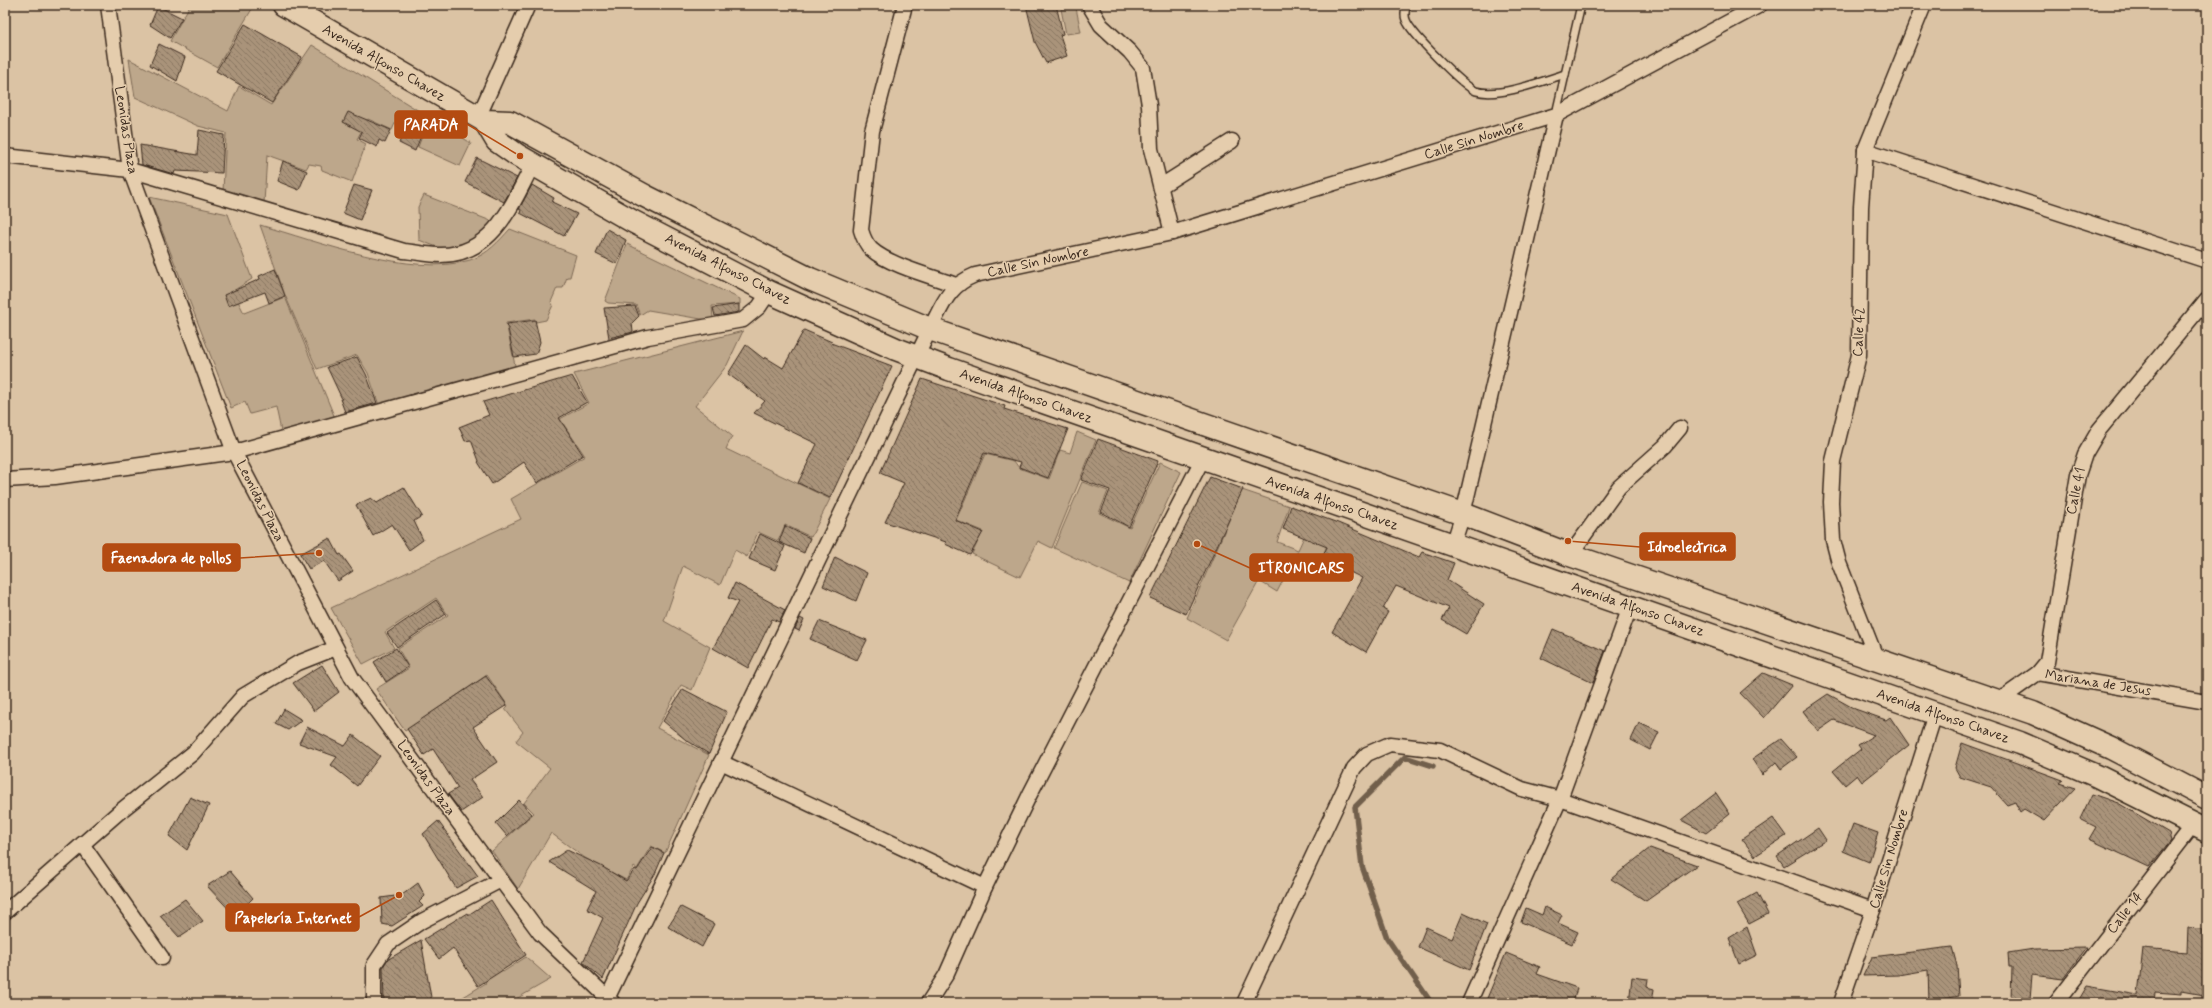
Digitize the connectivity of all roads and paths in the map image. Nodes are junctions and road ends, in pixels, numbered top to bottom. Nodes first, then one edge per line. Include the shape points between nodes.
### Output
1 (108, 5) edge
2 (284, 5) edge
3 (528, 5) edge
4 (905, 5) edge
5 (1089, 5) edge
6 (1407, 5) edge
7 (1581, 5) edge
8 (1760, 5) edge
9 (1924, 5) edge
10 (1565, 74) junction
11 (1556, 115) junction
12 (482, 120) junction
13 (1232, 141) dead end
14 (1865, 150) junction
15 (5, 156) edge
16 (533, 164) junction
17 (130, 170) junction
18 (1161, 186) junction
19 (1172, 233) junction
20 (2207, 261) edge
21 (956, 284) junction
22 (769, 292) junction
23 (2207, 299) edge
24 (930, 329) junction
25 (917, 358) junction
26 (1680, 428) dead end
27 (234, 452) junction
28 (1203, 458) junction
29 (5, 480) edge
30 (1463, 514) junction
31 (1453, 545) junction
32 (1570, 555) junction
33 (1630, 607) junction
34 (336, 648) junction
35 (1877, 660) junction
36 (2038, 674) junction
37 (1997, 702) junction
38 (2207, 702) edge
39 (1935, 714) junction
40 (721, 762) junction
41 (2207, 798) edge
42 (1560, 799) junction
43 (2201, 827) edge
44 (82, 844) junction
45 (501, 880) junction
46 (985, 886) junction
47 (1873, 910) junction
48 (5, 912) edge
49 (162, 958) dead end
50 (609, 1001) edge
51 (374, 1003) edge
52 (928, 1003) edge
53 (1244, 1003) edge
54 (1469, 1003) edge
55 (1841, 1003) edge
56 (2056, 1003) edge

1 - 17 street, Leonidas Plaza
2 - 12 main road, Avenida Alfonso Chavez
3 - 12 street
4 - 21 street via 872,131 861,230 866,242 878,254 915,271
5 - 18 street via 1101,25 1143,68 1149,105 1151,149
6 - 10 lane via 1406,20 1414,33 1441,61 1476,91 1524,88
7 - 10 lane
8 - 11 street, Calle Sin Nombre
9 - 14 street, Calle 42
10 - 11 lane
11 - 19 street, Calle Sin Nombre
11 - 30 street
12 - 16 main road, Avenida Alfonso Chavez via 497,141
12 - 24 main road, Avenida Alfonso Chavez via 510,122 645,196 810,279
13 - 18 street
14 - 20 street
14 - 35 street, Calle 42 via 1861,207 1860,355 1833,461 1831,502 1835,548
15 - 17 street
16 - 17 street via 506,216 483,242 468,250 442,255 404,251
16 - 22 main road, Avenida Alfonso Chavez via 632,220
17 - 27 street, Leonidas Plaza
18 - 19 street
19 - 21 street, Calle Sin Nombre via 975,275
21 - 24 street, Calle Sin Nombre via 948,293
22 - 25 main road, Avenida Alfonso Chavez
22 - 27 street via 759,307 743,320 648,337
23 - 36 street, Calle 41 via 2099,430 2085,454 2078,475 2047,662
24 - 25 street, Calle Sin Nombre
24 - 30 main road, Avenida Alfonso Chavez
25 - 28 main road, Avenida Alfonso Chavez
25 - 40 street, Calle Sin Nombre
26 - 32 street via 1665,446 1619,487
27 - 29 street via 55,476
27 - 34 street, Leonidas Plaza
28 - 31 main road, Avenida Alfonso Chavez
28 - 46 street
30 - 31 street
30 - 32 main road, Avenida Alfonso Chavez
31 - 33 main road, Avenida Alfonso Chavez
32 - 35 main road, Avenida Alfonso Chavez
33 - 39 main road, Avenida Alfonso Chavez
33 - 42 street
34 - 44 street via 298,663 243,696 193,753
34 - 45 street, Leonidas Plaza via 352,678
35 - 37 main road, Avenida Alfonso Chavez
36 - 37 street, Mariana de Jesus
36 - 38 street, Mariana de Jesus
37 - 41 main road, Avenida Alfonso Chavez via 2033,713 2105,745
39 - 43 main road, Avenida Alfonso Chavez via 2026,746 2097,776
39 - 47 street, Calle Sin Nombre
40 - 46 street
40 - 50 street, Calle Sin Nombre
42 - 47 street
42 - 53 street via 1522,789 1440,750 1390,744 1367,754 1354,768
42 - 54 street
43 - 56 street, Calle 14
44 - 48 street
44 - 49 street
45 - 50 street, Leonidas Plaza via 540,933
45 - 51 street via 422,921 388,944 374,965
46 - 52 street via 946,975
47 - 55 street, Calle Sin Nombre

